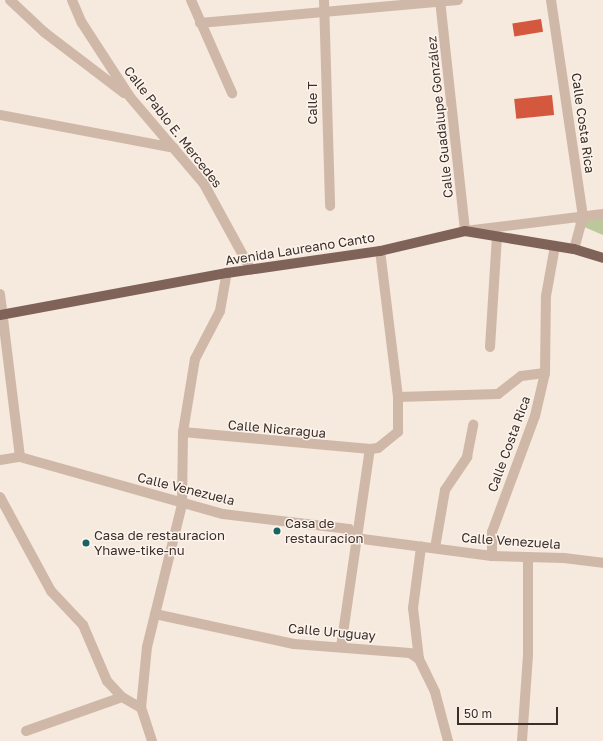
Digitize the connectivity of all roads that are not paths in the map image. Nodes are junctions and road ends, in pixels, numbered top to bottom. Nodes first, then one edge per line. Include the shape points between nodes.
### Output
1 (10, 0) edge
2 (72, 0) edge
3 (191, 0) edge
4 (324, 0) edge
5 (458, 0) edge
6 (551, 0) edge
7 (440, 1) edge
8 (325, 11) junction
9 (200, 23) junction
10 (232, 93) dead end
11 (130, 97) junction
12 (0, 115) edge
13 (174, 148) junction
14 (330, 206) dead end
15 (603, 214) edge
16 (583, 216) junction
17 (465, 231) junction
18 (497, 236) junction
19 (555, 246) junction
20 (574, 249) junction
21 (380, 251) junction
22 (603, 258) edge
23 (251, 270) junction
24 (227, 274) junction
25 (0, 294) edge
26 (0, 315) edge
27 (490, 347) dead end
28 (545, 373) junction
29 (398, 397) junction
30 (473, 425) dead end
31 (183, 432) junction
32 (370, 449) junction
33 (20, 457) junction
34 (0, 460) edge
35 (0, 497) edge
36 (182, 504) junction
37 (355, 538) junction
38 (421, 547) junction
39 (435, 548) junction
40 (492, 556) junction
41 (528, 557) junction
42 (603, 564) edge
43 (155, 614) junction
44 (340, 646) junction
45 (418, 659) junction
46 (122, 697) junction
47 (141, 708) junction
48 (26, 732) dead end
49 (152, 741) edge
50 (448, 741) edge
51 (522, 741) edge

1 - 11 street via 44,32
2 - 11 street, Calle Pablo E. Mercedes via 82,23
3 - 9 street
4 - 8 street, Calle T
5 - 7 street
6 - 16 street, Calle Costa Rica
7 - 8 street
7 - 17 street, Calle Guadalupe González
8 - 9 street
8 - 14 street, Calle T
9 - 10 street
11 - 13 street, Calle Pablo E. Mercedes
12 - 13 street
13 - 23 street, Calle Pablo E. Mercedes via 204,184
15 - 16 street
16 - 17 street
16 - 20 street, Calle Costa Rica
17 - 18 main road, Avenida Laureano Canto
17 - 21 main road, Avenida Laureano Canto
18 - 19 main road, Avenida Laureano Canto
18 - 27 street
19 - 20 main road, Avenida Laureano Canto
19 - 28 street, Calle Costa Rica via 546,296
20 - 22 main road, Avenida Laureano Canto
21 - 23 main road, Avenida Laureano Canto
21 - 29 street
23 - 24 main road, Avenida Laureano Canto
24 - 26 main road, Avenida Laureano Canto
24 - 31 street via 220,311 195,359
25 - 26 street
26 - 33 street
28 - 29 street via 522,376 498,394
28 - 40 street, Calle Costa Rica via 535,416 492,532
29 - 32 street via 398,432 378,448
30 - 39 street via 467,457 445,490
31 - 32 street, Calle Nicaragua
31 - 36 street
32 - 37 street
33 - 34 street, Calle Venezuela
33 - 36 street, Calle Venezuela
35 - 46 street via 51,591 83,625 107,681
36 - 37 street, Calle Venezuela via 223,514 349,529
36 - 43 street
37 - 38 street, Calle Venezuela
37 - 44 street
38 - 39 street, Calle Venezuela
38 - 45 street via 413,608
39 - 40 street, Calle Venezuela
40 - 41 street, Calle Venezuela
41 - 42 street, Calle Venezuela
41 - 51 street via 528,655
43 - 44 street, Calle Uruguay via 294,644
43 - 47 street via 142,682
44 - 45 street, Calle Uruguay via 410,653
45 - 50 street via 443,715
46 - 47 street
46 - 48 street
47 - 49 street

